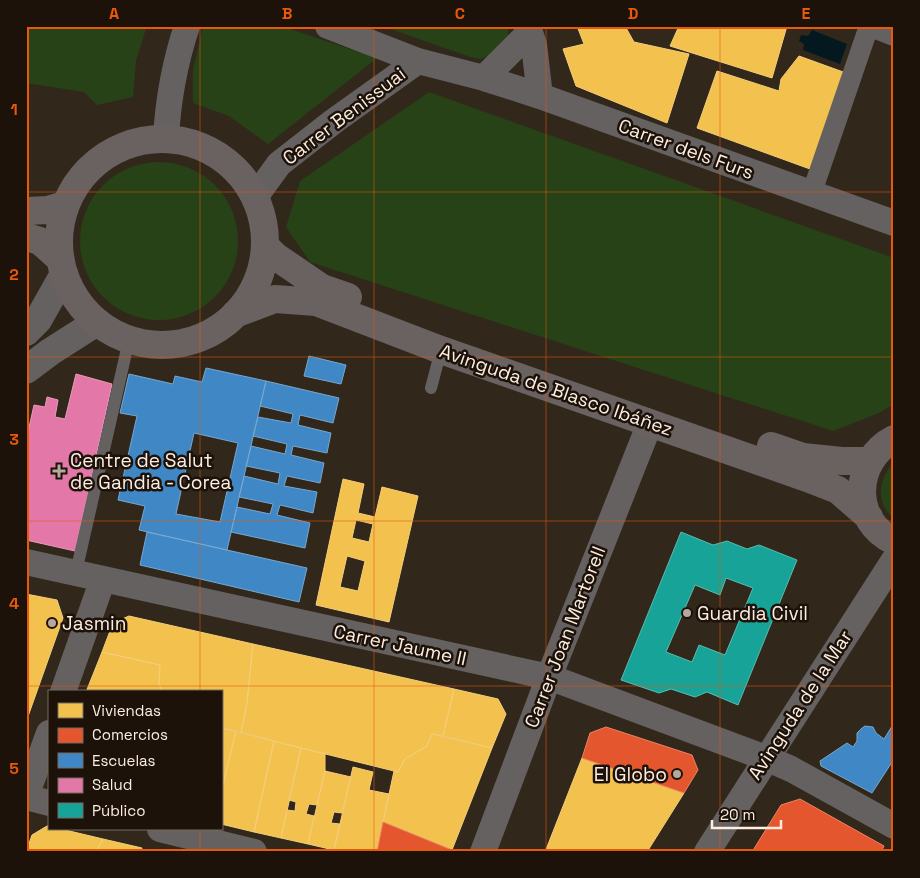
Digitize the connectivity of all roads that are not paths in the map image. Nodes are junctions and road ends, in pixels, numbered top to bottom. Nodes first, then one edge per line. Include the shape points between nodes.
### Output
1 (187, 26) edge
2 (328, 26) edge
3 (869, 26) edge
4 (876, 26) edge
5 (529, 29) edge
6 (894, 33) edge
7 (418, 61) junction
8 (484, 78) junction
9 (540, 96) junction
10 (166, 138) junction
11 (811, 195) junction
12 (255, 197) junction
13 (65, 205) junction
14 (26, 211) edge
15 (894, 223) edge
16 (26, 237) edge
17 (265, 246) junction
18 (62, 266) junction
19 (235, 314) junction
20 (97, 322) junction
21 (26, 332) edge
22 (128, 340) junction
23 (441, 350) junction
24 (26, 370) edge
25 (432, 388) dead end
26 (650, 423) junction
27 (894, 439) edge
28 (870, 460) junction
29 (868, 517) junction
30 (894, 541) edge
31 (894, 560) edge
32 (26, 562) edge
33 (76, 572) junction
34 (103, 579) junction
35 (549, 677) junction
36 (64, 690) edge
37 (48, 735) edge
38 (766, 758) junction
39 (26, 797) edge
40 (48, 803) edge
41 (894, 826) edge
42 (164, 830) edge
43 (254, 852) edge
44 (483, 852) edge
45 (707, 852) edge

1 - 10 street via 167,116
2 - 7 street
3 - 11 street
4 - 6 street
5 - 8 street
5 - 9 street
7 - 8 street
7 - 12 street, Carrer Benissuai via 334,120 279,164
8 - 9 street, Carrer dels Furs
9 - 11 street, Carrer dels Furs
10 - 12 main road via 194,143 218,155 240,174
10 - 13 main road via 134,142 105,155 81,177
11 - 15 street, Carrer dels Furs
12 - 17 main road via 263,221
13 - 14 main road
13 - 18 main road via 59,231
16 - 18 main road via 40,241
17 - 19 main road via 261,271 251,294
17 - 28 main road, Avinguda de Blasco Ibáñez via 322,288 540,366 802,457
18 - 20 main road via 78,303
18 - 21 street via 38,320
19 - 22 main road via 214,330 190,341 163,344
19 - 23 main road, Avinguda de Blasco Ibáñez via 275,299 316,302
20 - 22 main road
20 - 24 street
22 - 33 lane
23 - 25 lane
23 - 26 main road, Avinguda de Blasco Ibáñez
26 - 29 main road, Avinguda de Blasco Ibáñez via 838,490
26 - 35 street, Carrer Joan Martorell
27 - 28 main road
28 - 29 main road via 862,489
29 - 30 main road, Avinguda de Blasco Ibáñez via 877,530
31 - 38 street, Avinguda de la Mar
32 - 33 street, Carrer Jaume II
33 - 34 street, Carrer Jaume II
34 - 35 street, Carrer Jaume II
34 - 36 street
35 - 38 street, Carrer Jaume II
35 - 44 street, Carrer Joan Martorell
37 - 39 street
38 - 41 street, Carrer Jaume II
38 - 45 street, Avinguda de la Mar
39 - 40 street
42 - 43 street

